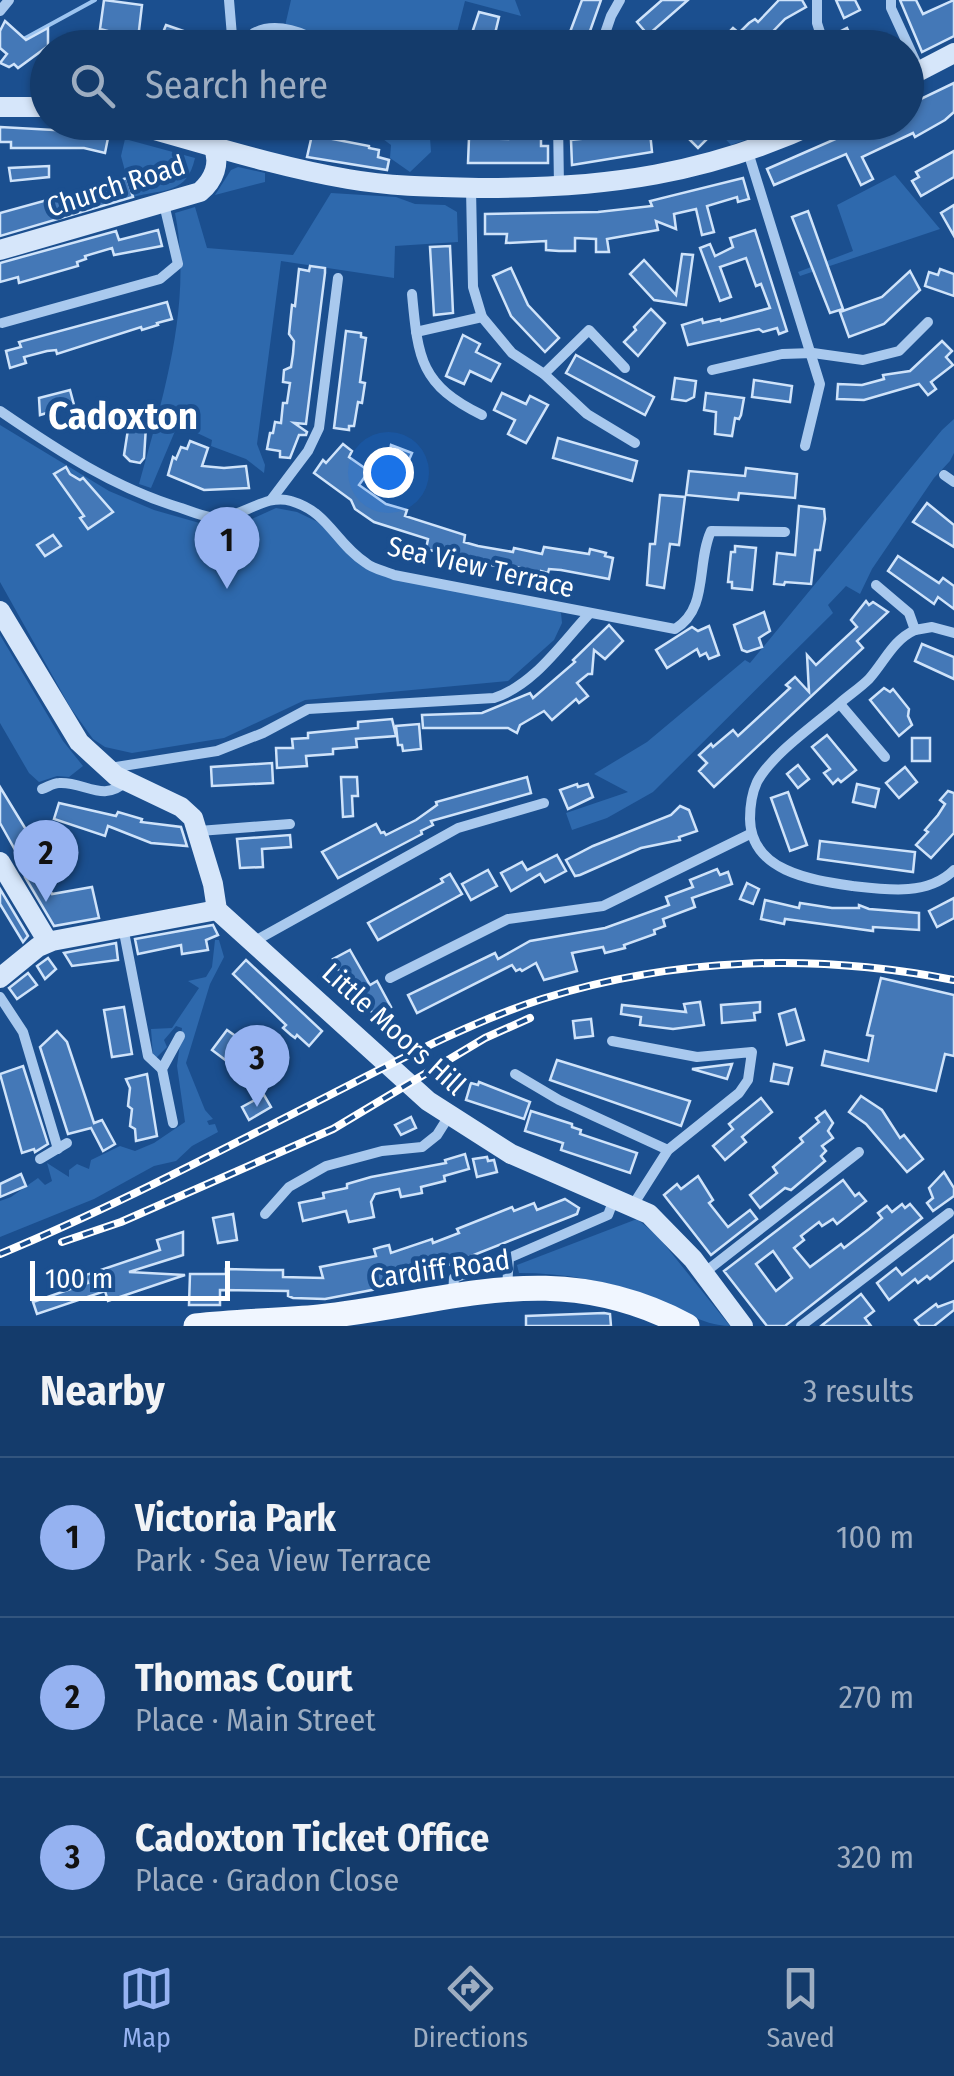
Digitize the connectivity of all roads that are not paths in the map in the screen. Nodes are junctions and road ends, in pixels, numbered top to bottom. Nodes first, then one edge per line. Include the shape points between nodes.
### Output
1 (10, 0) edge
2 (229, 0) edge
3 (620, 0) edge
4 (817, 0) edge
5 (891, 0) edge
6 (0, 11) edge
7 (232, 30) edge
8 (606, 30) edge
9 (819, 30) edge
10 (898, 30) edge
11 (954, 53) edge
12 (924, 68) edge
13 (0, 107) edge
14 (30, 107) edge
15 (191, 140) edge
16 (214, 140) edge
17 (559, 140) edge
18 (776, 140) edge
19 (213, 146) junction
20 (748, 152) junction
21 (471, 188) junction
22 (560, 188) junction
23 (164, 204) junction
24 (0, 250) edge
25 (338, 278) dead end
26 (412, 294) dead end
27 (482, 317) junction
28 (928, 322) dead end
29 (2, 323) edge
30 (416, 332) junction
31 (813, 354) junction
32 (626, 368) dead end
33 (712, 370) dead end
34 (544, 374) junction
35 (0, 411) edge
36 (482, 415) dead end
37 (635, 443) dead end
38 (804, 446) dead end
39 (270, 500) junction
40 (785, 532) dead end
41 (876, 585) dead end
42 (0, 611) edge
43 (589, 614) junction
44 (915, 630) junction
45 (954, 633) edge
46 (840, 704) junction
47 (886, 757) dead end
48 (106, 768) junction
49 (125, 782) junction
50 (42, 789) dead end
51 (544, 804) dead end
52 (290, 824) dead end
53 (199, 831) junction
54 (750, 834) junction
55 (0, 862) edge
56 (954, 870) edge
57 (217, 910) junction
58 (123, 926) junction
59 (255, 941) junction
60 (48, 942) junction
61 (0, 978) edge
62 (390, 978) dead end
63 (0, 997) edge
64 (180, 1036) dead end
65 (612, 1040) dead end
66 (162, 1069) junction
67 (515, 1074) dead end
68 (449, 1116) junction
69 (173, 1123) dead end
70 (668, 1150) junction
71 (858, 1152) dead end
72 (40, 1159) dead end
73 (624, 1201) junction
74 (265, 1214) dead end
75 (949, 1214) dead end
76 (509, 1258) junction
77 (704, 1273) junction
78 (507, 1288) junction
79 (453, 1295) junction
80 (196, 1326) edge
81 (687, 1326) edge
82 (743, 1326) edge
83 (802, 1326) edge

1 - 6 street
2 - 7 street
3 - 8 street
4 - 9 street
5 - 10 street
11 - 12 street
13 - 14 street
15 - 19 street
16 - 19 street
17 - 22 street
18 - 20 street
19 - 21 street via 348,179
19 - 23 street, Church Road via 218,157 208,185
20 - 22 street via 668,174
20 - 31 street
21 - 22 street
21 - 27 street via 473,287
23 - 24 street, Church Road
23 - 29 street via 178,264 160,278
25 - 39 street via 319,428
26 - 30 street
27 - 30 street
27 - 34 street via 512,352
28 - 31 street via 899,350 863,360
30 - 36 street via 432,382
31 - 33 street
31 - 38 street via 820,384
32 - 34 street via 588,330
34 - 37 street via 587,414
35 - 39 street via 94,472 164,503 215,518
39 - 43 street, Sea View Terrace via 289,500 322,516 366,564 394,575
40 - 43 street, Sea View Terrace via 711,530 697,604 689,621 675,629
41 - 44 street via 909,613
42 - 48 street via 68,726
43 - 48 street via 513,692 308,710 217,752
44 - 45 street
44 - 46 street via 900,637
46 - 47 street
46 - 54 street via 757,782
48 - 49 street
49 - 50 street via 105,792 59,782
49 - 53 street via 181,807
51 - 59 street via 458,828
52 - 53 street
53 - 57 street
54 - 56 street via 783,871 812,880 891,890 944,880
54 - 62 street via 603,906 508,919
55 - 60 street
57 - 58 street
57 - 59 street, Little Moors Hill
58 - 60 street
58 - 66 street via 148,1056
59 - 68 street, Little Moors Hill
60 - 61 street
63 - 72 street via 24,1032 60,1146
64 - 66 street
65 - 70 street via 697,1057 752,1052 739,1093
66 - 69 street
67 - 70 street
68 - 73 street, Little Moors Hill via 541,1168
68 - 74 street via 422,1147 326,1166 288,1187
70 - 73 street
71 - 77 street
73 - 76 street via 608,1215
73 - 77 street, Little Moors Hill via 669,1233
75 - 83 street
76 - 78 street
76 - 79 street via 454,1278
77 - 82 street, Little Moors Hill
78 - 79 main road, Cardiff Road
78 - 81 main road, Cardiff Road via 591,1291
79 - 80 main road, Cardiff Road via 406,1310

